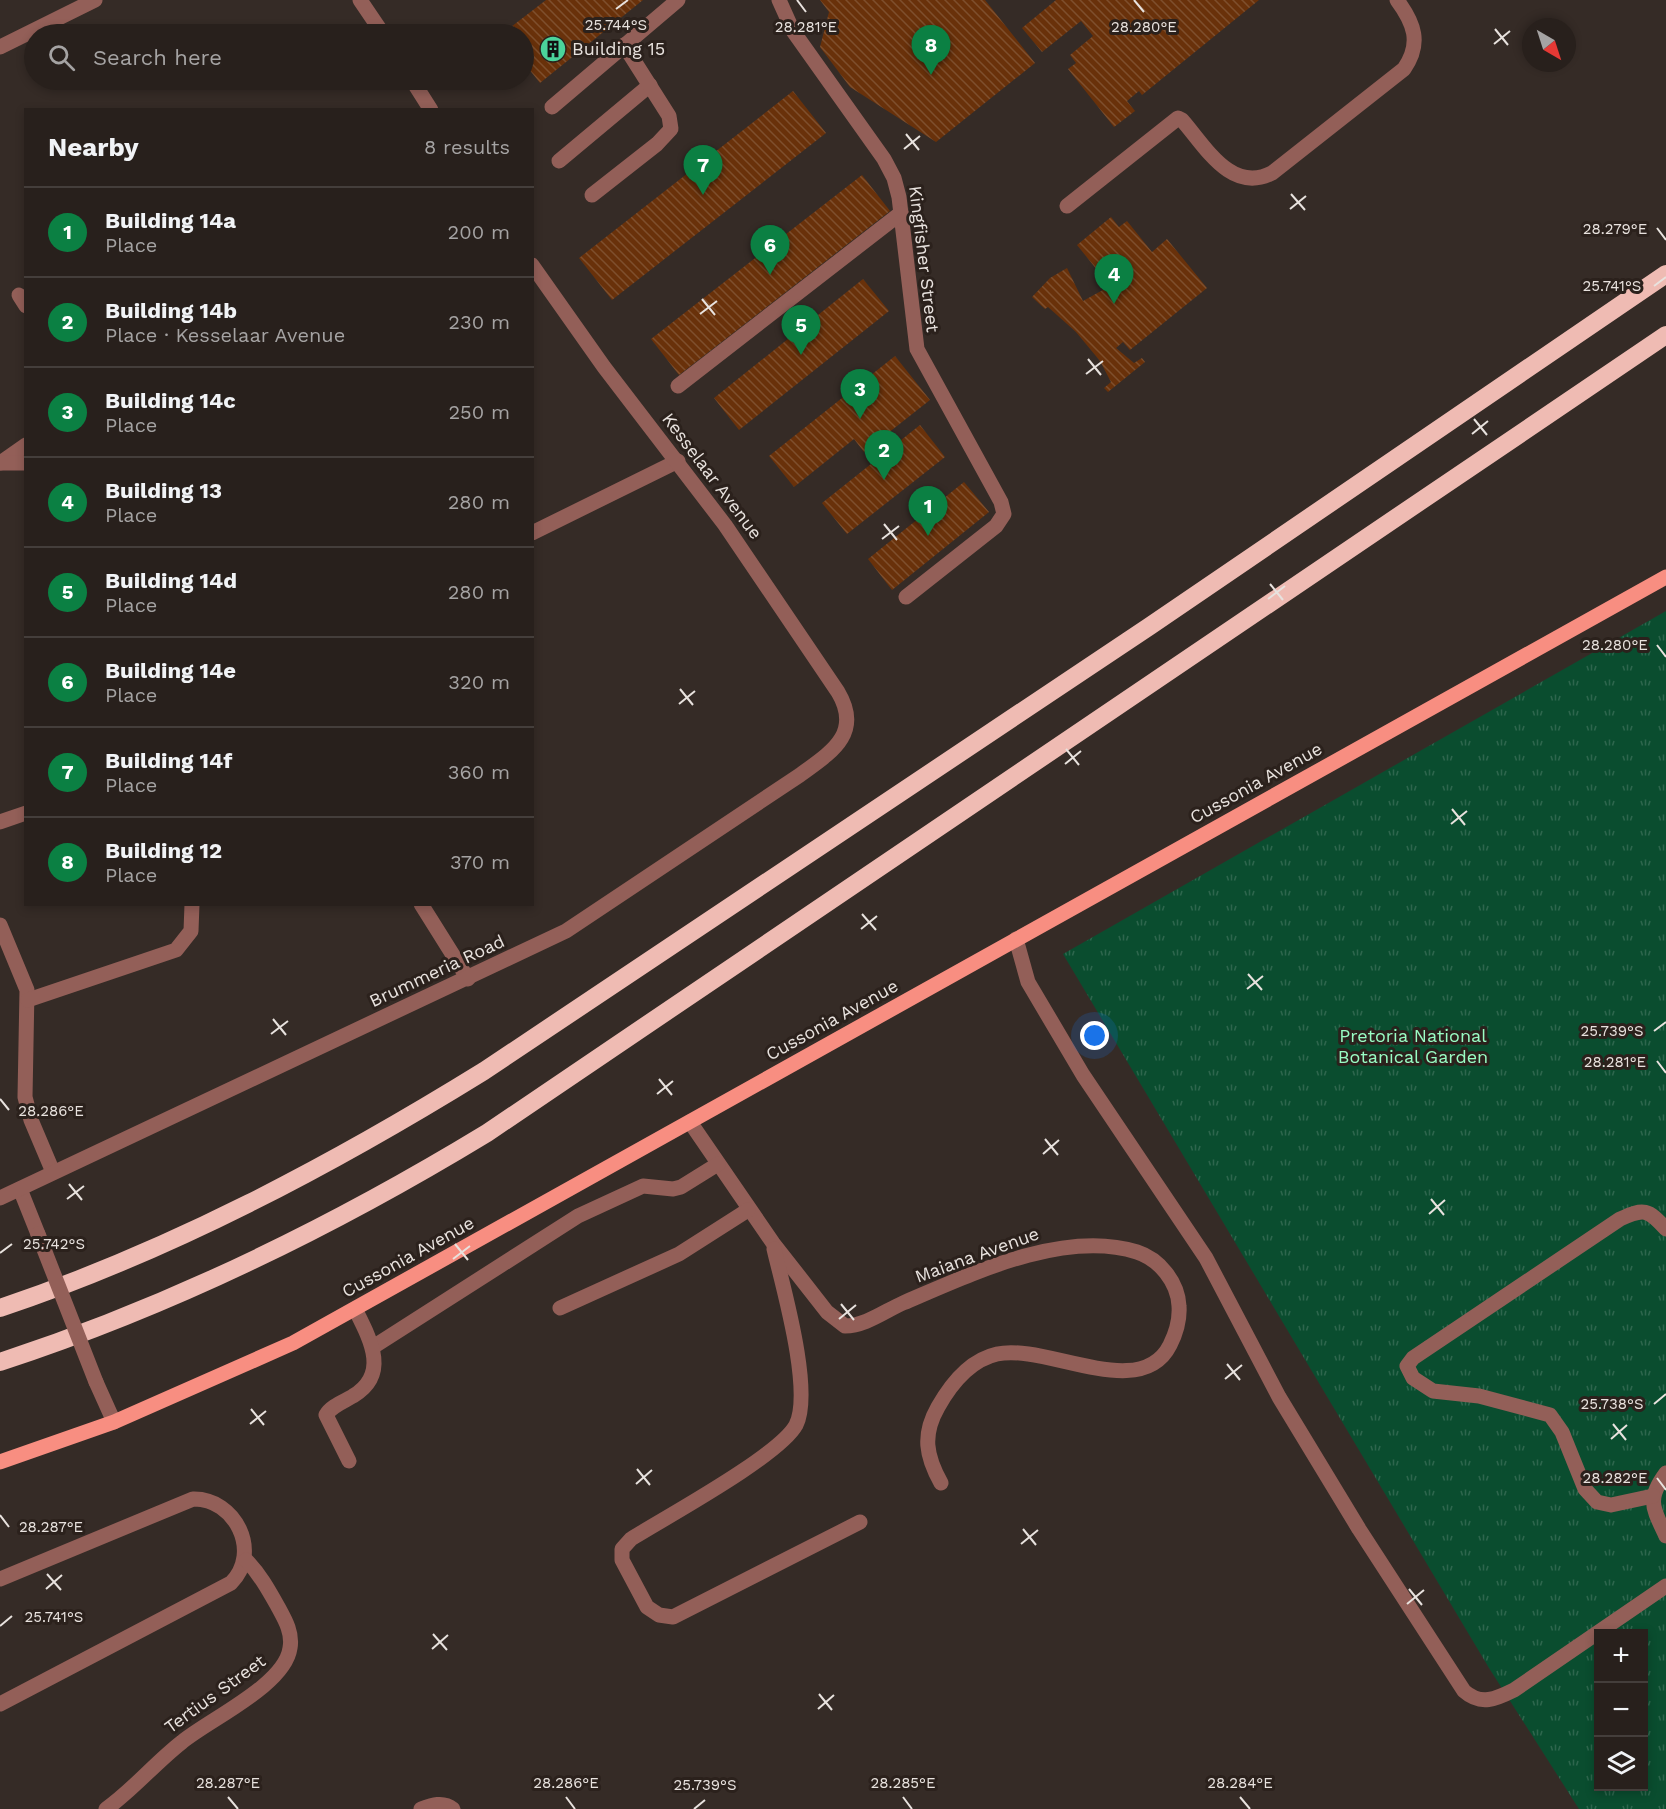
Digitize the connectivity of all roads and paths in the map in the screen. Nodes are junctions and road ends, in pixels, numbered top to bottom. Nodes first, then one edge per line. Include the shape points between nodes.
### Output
1 (95, 0) edge
2 (360, 0) edge
3 (678, 0) edge
4 (779, 0) edge
5 (1397, 0) edge
6 (72, 5) edge
7 (39, 24) edge
8 (376, 24) edge
9 (24, 33) edge
10 (624, 45) junction
11 (0, 47) edge
12 (650, 85) junction
13 (418, 90) edge
14 (552, 107) dead end
15 (430, 108) edge
16 (559, 161) dead end
17 (592, 195) dead end
18 (1067, 206) dead end
19 (901, 213) junction
20 (534, 268) edge
21 (1666, 274) edge
22 (1666, 335) edge
23 (678, 386) dead end
24 (24, 446) edge
25 (678, 461) junction
26 (0, 463) edge
27 (24, 463) edge
28 (534, 532) edge
29 (1666, 577) edge
30 (906, 597) dead end
31 (846, 719) joint
32 (24, 814) edge
33 (0, 822) edge
34 (192, 906) edge
35 (422, 906) edge
36 (0, 925) edge
37 (1016, 939) junction
38 (468, 979) junction
39 (28, 1000) junction
40 (690, 1122) junction
41 (718, 1164) junction
42 (53, 1172) junction
43 (20, 1189) junction
44 (0, 1198) edge
45 (748, 1210) junction
46 (1666, 1229) edge
47 (773, 1244) junction
48 (0, 1308) edge
49 (560, 1308) dead end
50 (355, 1309) junction
51 (373, 1347) junction
52 (0, 1362) edge
53 (114, 1422) junction
54 (349, 1461) dead end
55 (0, 1462) edge
56 (1666, 1473) edge
57 (941, 1483) dead end
58 (1653, 1496) junction
59 (860, 1522) dead end
60 (1666, 1536) edge
61 (246, 1560) junction
62 (0, 1579) edge
63 (1666, 1586) edge
64 (0, 1704) edge
65 (450, 1807) edge
66 (106, 1809) edge
67 (422, 1809) edge

1 - 6 street
2 - 8 street
3 - 10 street
4 - 19 street, Kingfisher Street via 793,31 888,165
5 - 18 street via 1409,16 1416,38 1404,69 1272,173 1248,179 1233,175 1178,118
6 - 7 street
9 - 11 street
10 - 12 street
10 - 14 street
12 - 16 street
12 - 17 street via 669,116 671,129
13 - 15 street
19 - 23 street
19 - 30 street, Kingfisher Street via 917,349 1004,510 996,526
20 - 25 street, Kesselaar Avenue
21 - 48 highway via 464,1084 377,1135 200,1226 82,1278
22 - 52 highway via 487,1133 393,1189 289,1243 166,1299
24 - 26 street
25 - 28 street
25 - 31 street, Kesselaar Avenue via 838,692
26 - 27 street
29 - 37 main road, Cussonia Avenue
31 - 38 street, Brummeria Road via 844,734 835,748 792,780 576,926
32 - 33 street
34 - 39 street via 191,931 176,950
35 - 38 street
36 - 39 street
37 - 40 main road, Cussonia Avenue
37 - 63 street via 1028,982 1083,1076 1206,1258 1278,1397 1464,1691 1472,1697 1494,1700 1514,1690
38 - 42 street, Brummeria Road
39 - 42 street via 26,1103
40 - 41 street, Maiana Avenue
40 - 50 main road, Cussonia Avenue
41 - 45 street, Maiana Avenue
41 - 51 street via 681,1187 644,1186 578,1216
42 - 43 street, Brummeria Road
43 - 44 street, Brummeria Road
43 - 53 street, bridge
45 - 47 street, Maiana Avenue
45 - 49 street via 679,1254
46 - 58 street via 1644,1211 1620,1219 1413,1358 1407,1366 1413,1378 1433,1391 1486,1398 1550,1416 1562,1432 1585,1489 1597,1502 1611,1505
47 - 57 street, Maiana Avenue via 827,1312 844,1326 861,1323 1005,1263 1056,1248 1087,1244 1122,1247 1149,1257 1169,1277 1179,1300 1177,1328 1166,1354 1148,1368 1096,1368 1021,1352 994,1354 969,1367 951,1387 928,1429 927,1453
47 - 59 street via 802,1393 796,1424 777,1448 631,1539 622,1549 622,1560 647,1607 659,1616 673,1617
50 - 51 street
50 - 53 main road, Cussonia Avenue via 274,1352
51 - 54 street via 371,1382 326,1415
53 - 55 main road, Cussonia Avenue
56 - 58 street
58 - 60 street via 1654,1509
61 - 62 street via 244,1541 230,1515 215,1503 193,1499
61 - 64 street via 239,1575 225,1587
61 - 66 street, Tertius Street via 262,1580 288,1629 290,1648 286,1664 182,1742
65 - 67 street via 433,1805

